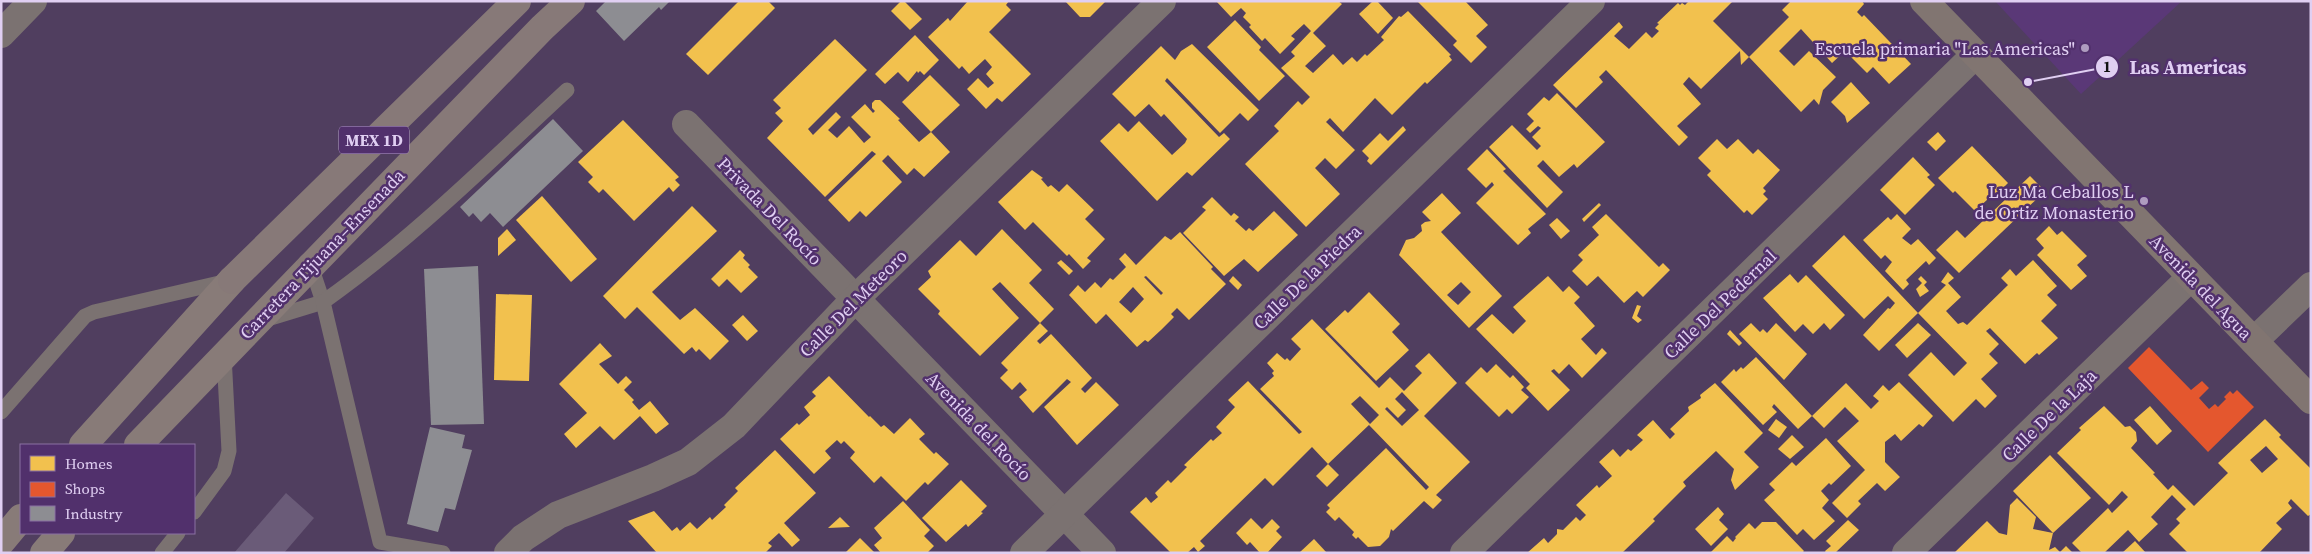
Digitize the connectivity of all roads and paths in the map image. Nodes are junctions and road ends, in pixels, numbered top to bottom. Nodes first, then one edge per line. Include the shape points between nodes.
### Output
1 (34, 1) edge
2 (517, 1) edge
3 (571, 1) edge
4 (1162, 1) edge
5 (1591, 1) edge
6 (1924, 1) edge
7 (1, 34) edge
8 (1976, 54) junction
9 (567, 90) dead end
10 (686, 124) dead end
11 (311, 266) junction
12 (2191, 277) junction
13 (232, 280) junction
14 (2311, 286) edge
15 (855, 299) junction
16 (323, 302) junction
17 (256, 323) junction
18 (2254, 341) junction
19 (224, 355) junction
20 (2311, 400) edge
21 (1, 412) edge
22 (84, 444) edge
23 (139, 444) edge
24 (195, 511) edge
25 (1064, 514) junction
26 (20, 519) edge
27 (60, 534) edge
28 (177, 534) edge
29 (1, 542) edge
30 (44, 553) edge
31 (162, 553) edge
32 (443, 553) edge
33 (508, 553) edge
34 (1024, 553) edge
35 (1102, 553) edge
36 (1464, 553) edge
37 (1906, 553) edge

1 - 7 street
2 - 13 highway, MEX 1D
3 - 11 highway, Carretera Tijuana–Ensenada / MEX 1D
4 - 15 street, Calle Del Meteoro
5 - 25 street, Calle De la Piedra
6 - 8 main road, Avenida del Agua
8 - 12 main road, Avenida del Agua
8 - 36 street, Calle Del Pedernal
9 - 16 lane via 437,211
10 - 15 street, Privada Del Rocío
11 - 16 lane
11 - 17 highway, Carretera Tijuana–Ensenada / MEX 1D
12 - 18 main road, Avenida del Agua
12 - 37 street, Calle De la Laja
13 - 21 lane via 85,316
13 - 22 highway, MEX 1D
14 - 18 street
15 - 25 street, Avenida del Rocío
15 - 33 street, Calle Del Meteoro via 734,426 688,462 558,515 523,538
16 - 17 lane
16 - 32 lane via 380,542
17 - 19 highway, Carretera Tijuana–Ensenada / MEX 1D
18 - 20 main road, Avenida del Agua
19 - 23 highway, Carretera Tijuana–Ensenada / MEX 1D
19 - 24 lane via 229,451 224,471
25 - 34 street, Calle De la Piedra
25 - 35 street, Avenida del Rocío
26 - 29 highway
27 - 30 highway
28 - 31 lane

